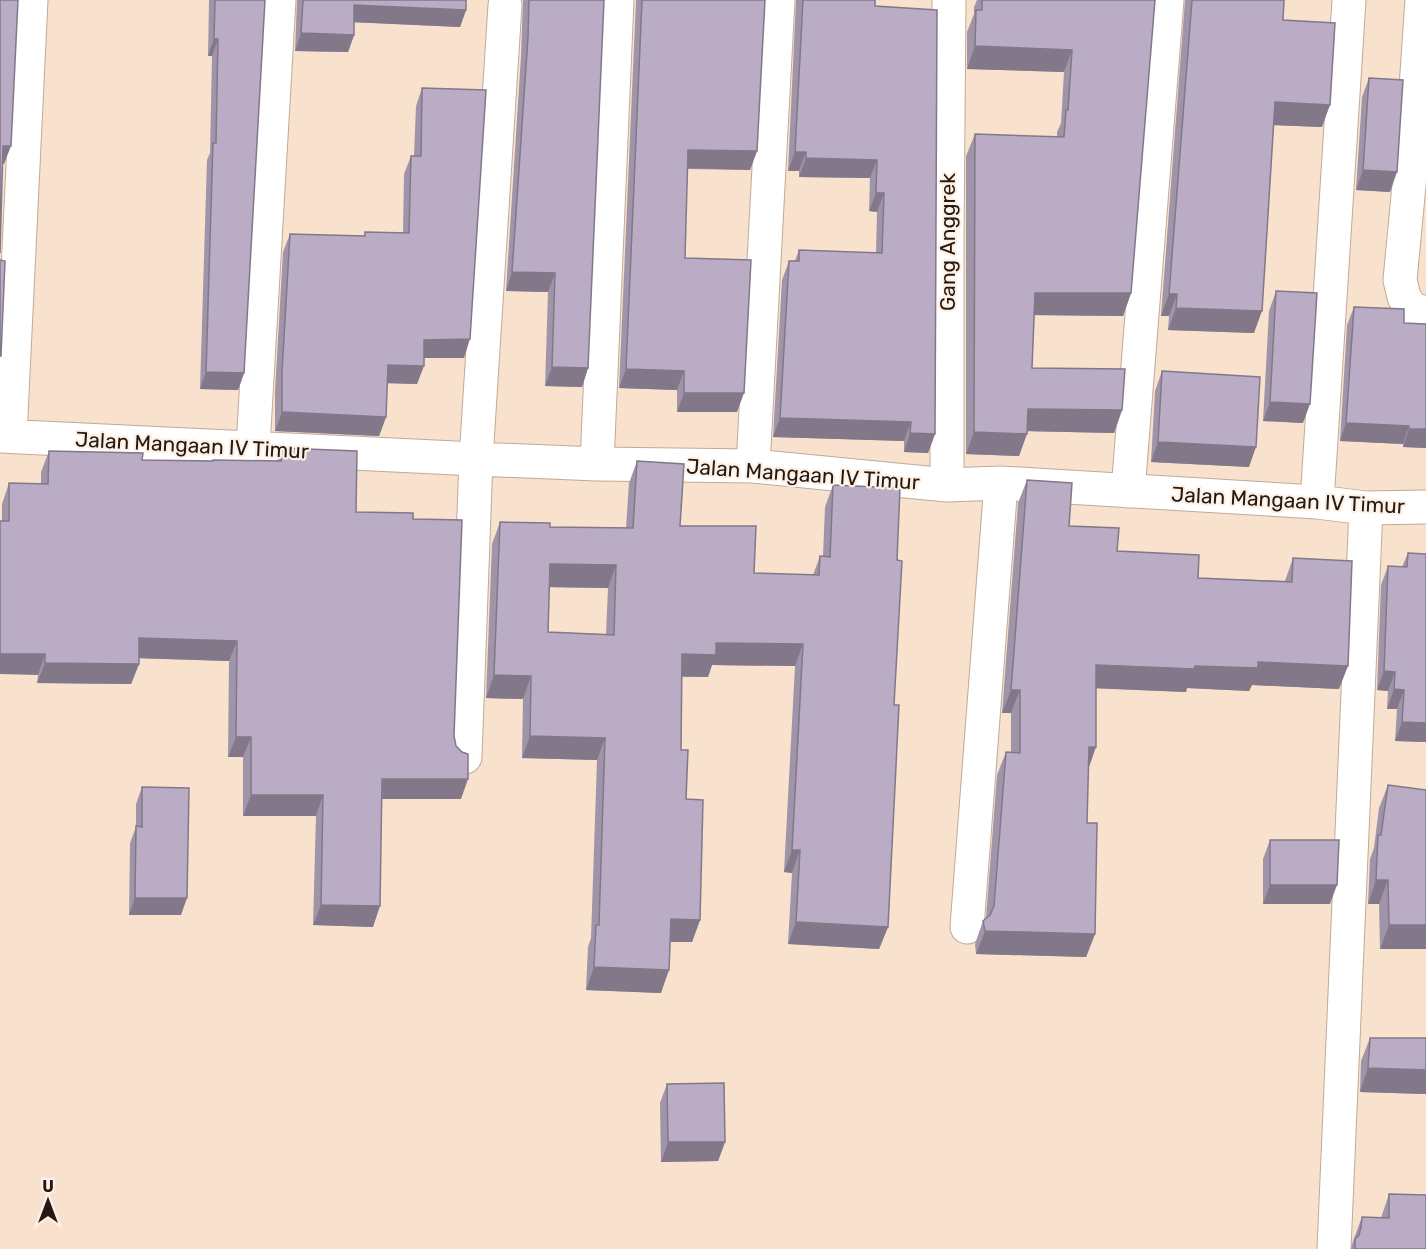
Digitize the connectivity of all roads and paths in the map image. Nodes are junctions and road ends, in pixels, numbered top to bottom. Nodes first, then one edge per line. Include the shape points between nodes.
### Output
1 (31, 0) edge
2 (279, 0) edge
3 (617, 0) edge
4 (778, 0) edge
5 (949, 0) edge
6 (1167, 0) edge
7 (1349, 0) edge
8 (1422, 0) edge
9 (505, 5) dead end
10 (1426, 313) edge
11 (5, 436) edge
12 (253, 447) junction
13 (476, 459) junction
14 (597, 464) junction
15 (753, 466) junction
16 (1001, 483) junction
17 (947, 485) junction
18 (1128, 490) junction
19 (1317, 502) junction
20 (1426, 507) edge
21 (1366, 508) junction
22 (465, 756) edge
23 (967, 927) dead end
24 (1334, 1249) edge

1 - 11 street
2 - 12 street
3 - 14 street
4 - 15 street
5 - 17 street, Gang Anggrek
6 - 18 street
7 - 19 street
8 - 10 street via 1400,280 1412,309
9 - 13 street
11 - 12 street, Jalan Mangaan IV Timur
12 - 13 street, Jalan Mangaan IV Timur
13 - 14 street, Jalan Mangaan IV Timur
13 - 22 street
14 - 15 street, Jalan Mangaan IV Timur
15 - 17 street, Jalan Mangaan IV Timur
16 - 17 street, Jalan Mangaan IV Timur
16 - 18 street, Jalan Mangaan IV Timur
16 - 23 street
18 - 19 street, Jalan Mangaan IV Timur
19 - 21 street, Jalan Mangaan IV Timur
20 - 21 street, Jalan Mangaan IV Timur
21 - 24 street

